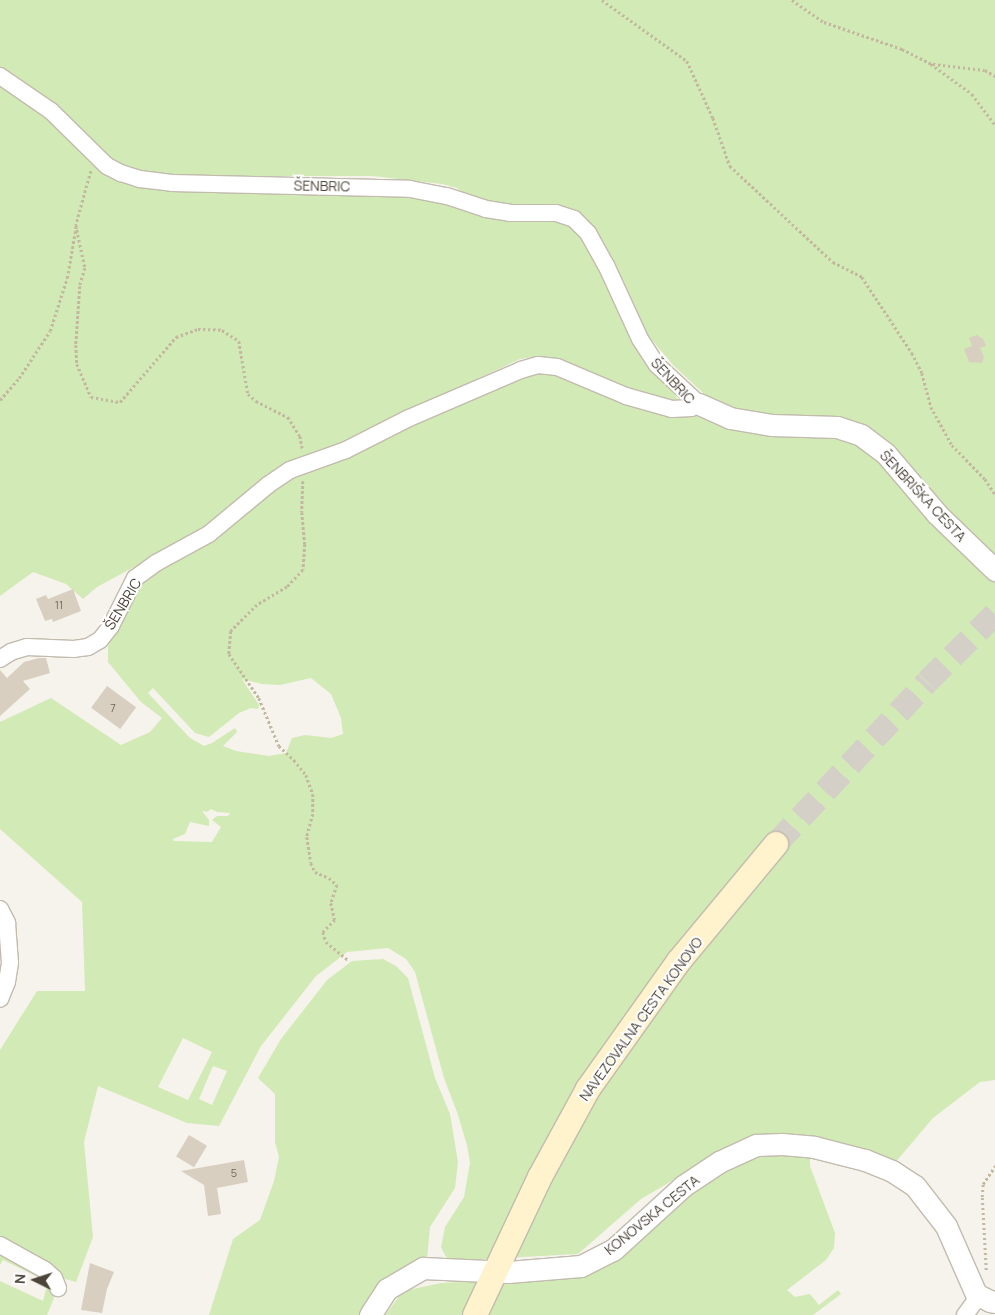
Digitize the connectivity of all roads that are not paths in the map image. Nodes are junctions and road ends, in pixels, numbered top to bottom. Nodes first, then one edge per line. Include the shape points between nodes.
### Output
1 (0, 76) edge
2 (699, 404) junction
3 (995, 570) edge
4 (0, 659) edge
5 (776, 844) tunnel mouth
6 (0, 909) edge
7 (0, 1000) edge
8 (0, 1245) edge
9 (495, 1271) junction
10 (58, 1288) dead end
11 (987, 1299) edge
12 (370, 1315) edge
13 (475, 1315) edge
14 (964, 1315) edge

1 - 2 street, ŠENBRIC via 51,111 107,166 140,179 172,183 410,189 502,212 556,212 574,218 588,233 606,265 640,339 657,366
2 - 3 street, ŠENBRIŠKA CESTA via 738,419 772,425 837,427 861,435 886,454 937,514
2 - 4 street, ŠENBRIC via 672,409 633,398 557,367 538,365 521,370 409,418 346,450 290,470 209,534 156,562 135,578 111,626 94,644 74,649 27,647
5 - 9 main road, NAVEZOVALNA CESTA KONOVO via 679,961 588,1089 540,1177
6 - 7 street via 7,923 10,962
8 - 10 street via 45,1270 54,1278
9 - 11 street, KONOVSKA CESTA via 581,1266 613,1250 651,1213 719,1162 756,1145 782,1144 814,1147 865,1160 892,1171 914,1186 946,1226 976,1294
9 - 12 street, KONOVSKA CESTA via 423,1268 387,1289
9 - 13 main road, NAVEZOVALNA CESTA KONOVO
11 - 14 street

